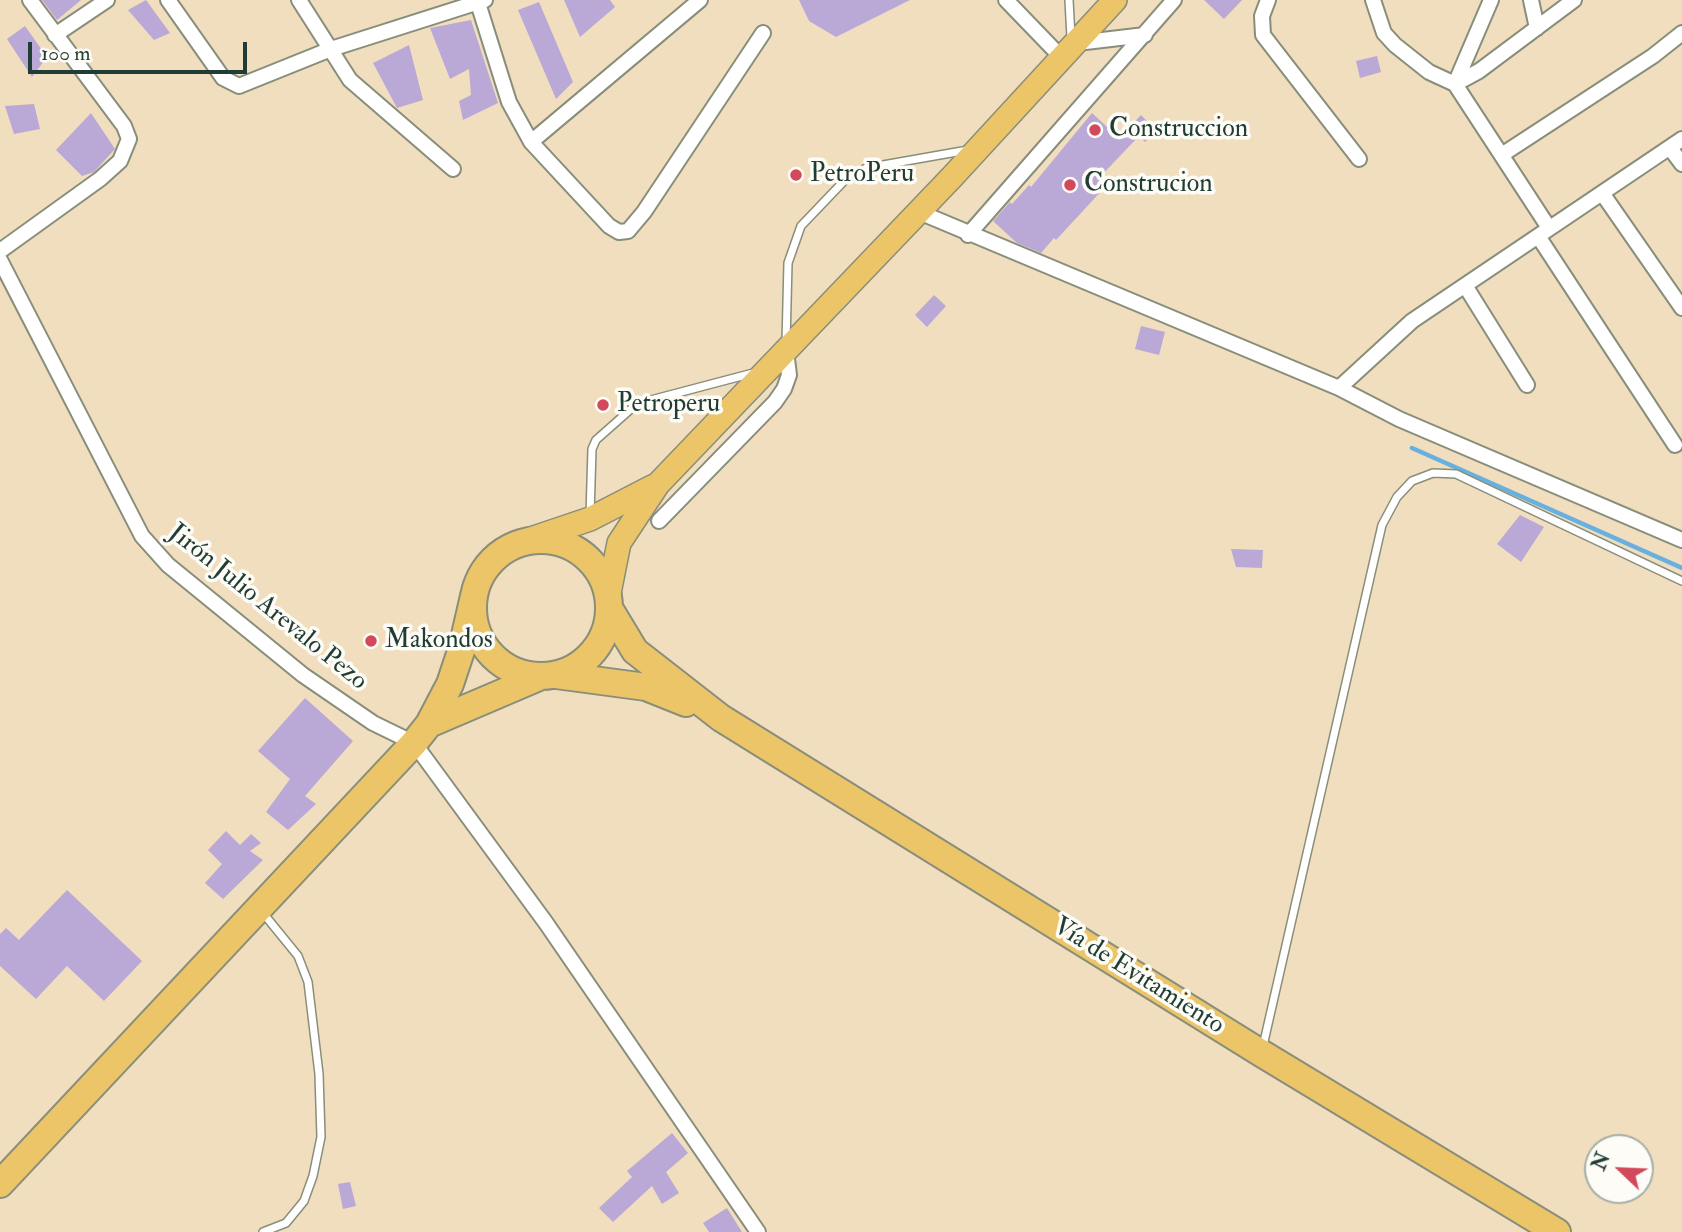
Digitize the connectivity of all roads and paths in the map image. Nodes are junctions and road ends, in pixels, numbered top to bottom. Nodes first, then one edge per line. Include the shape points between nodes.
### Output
1 (30, 0) edge
2 (107, 0) edge
3 (168, 0) edge
4 (299, 0) edge
5 (699, 0) edge
6 (1006, 0) edge
7 (1069, 0) edge
8 (1115, 0) edge
9 (1174, 0) edge
10 (1268, 0) edge
11 (1373, 0) edge
12 (1491, 0) edge
13 (1531, 0) edge
14 (1574, 0) edge
15 (482, 1) edge
16 (436, 6) edge
17 (1537, 28) junction
18 (763, 33) dead end
19 (1682, 33) edge
20 (55, 35) junction
21 (1145, 35) junction
22 (331, 49) junction
23 (1070, 51) junction
24 (1455, 85) junction
25 (531, 142) junction
26 (1676, 144) edge
27 (979, 148) junction
28 (1503, 154) junction
29 (1359, 159) dead end
30 (1682, 164) edge
31 (453, 169) dead end
32 (1602, 193) junction
33 (919, 212) junction
34 (1543, 232) junction
35 (968, 234) junction
36 (0, 251) edge
37 (0, 260) edge
38 (1466, 287) junction
39 (1682, 309) edge
40 (786, 351) junction
41 (769, 369) junction
42 (1527, 385) dead end
43 (1339, 388) junction
44 (1675, 445) dead end
45 (658, 484) junction
46 (590, 519) junction
47 (659, 521) dead end
48 (1682, 540) edge
49 (516, 544) junction
50 (1682, 581) edge
51 (474, 596) junction
52 (608, 603) junction
53 (547, 676) junction
54 (721, 718) junction
55 (422, 734) junction
56 (260, 910) junction
57 (1261, 1054) junction
58 (0, 1184) edge
59 (263, 1232) edge
60 (758, 1232) edge
61 (1557, 1232) edge

1 - 20 street
2 - 20 street
3 - 22 street via 230,84 239,86
4 - 22 street
5 - 25 street
6 - 23 street
7 - 23 lane
8 - 23 main road
9 - 21 street
10 - 29 street via 1262,35
11 - 24 street via 1384,33 1395,45 1429,72
12 - 24 street
13 - 17 street
14 - 17 street
15 - 16 street
15 - 25 street via 509,102
16 - 22 street
17 - 24 street
18 - 25 street via 628,231 609,226
19 - 28 street
20 - 36 street via 129,139 120,161 100,179
21 - 23 street
21 - 35 street
22 - 31 street via 350,80
23 - 27 main road
24 - 28 street
26 - 30 street
26 - 32 street
27 - 33 main road
27 - 40 lane via 866,169 845,180 801,226 788,263
28 - 34 street
32 - 34 street
32 - 39 street
33 - 35 street
33 - 40 main road
34 - 38 street
34 - 44 street
35 - 43 street
37 - 55 street, Jirón Julio Arevalo Pezo via 142,536 168,565 303,675 373,723
38 - 42 street
38 - 43 street via 1412,321
40 - 41 main road
40 - 47 street via 789,375 775,402
41 - 45 main road
41 - 46 lane via 631,409 592,449
43 - 48 street via 1399,419
45 - 46 main road
45 - 52 main road via 620,543
46 - 49 main road
49 - 51 highway via 488,565
49 - 52 highway via 556,542 575,550 591,562 602,579
50 - 57 lane via 1456,474 1433,473 1412,481 1397,496 1382,525
51 - 53 highway via 473,620 481,642 496,660 516,672
51 - 55 highway via 450,684
52 - 53 highway via 605,631 594,651 576,667
52 - 54 highway, Vía de Evitamiento via 635,651
53 - 54 highway, Vía de Evitamiento via 646,687
53 - 55 highway
54 - 57 highway, Vía de Evitamiento
55 - 56 highway
55 - 60 street
56 - 58 highway
56 - 59 lane via 298,956 309,982 321,1137 304,1200 286,1223
57 - 61 highway, Vía de Evitamiento

